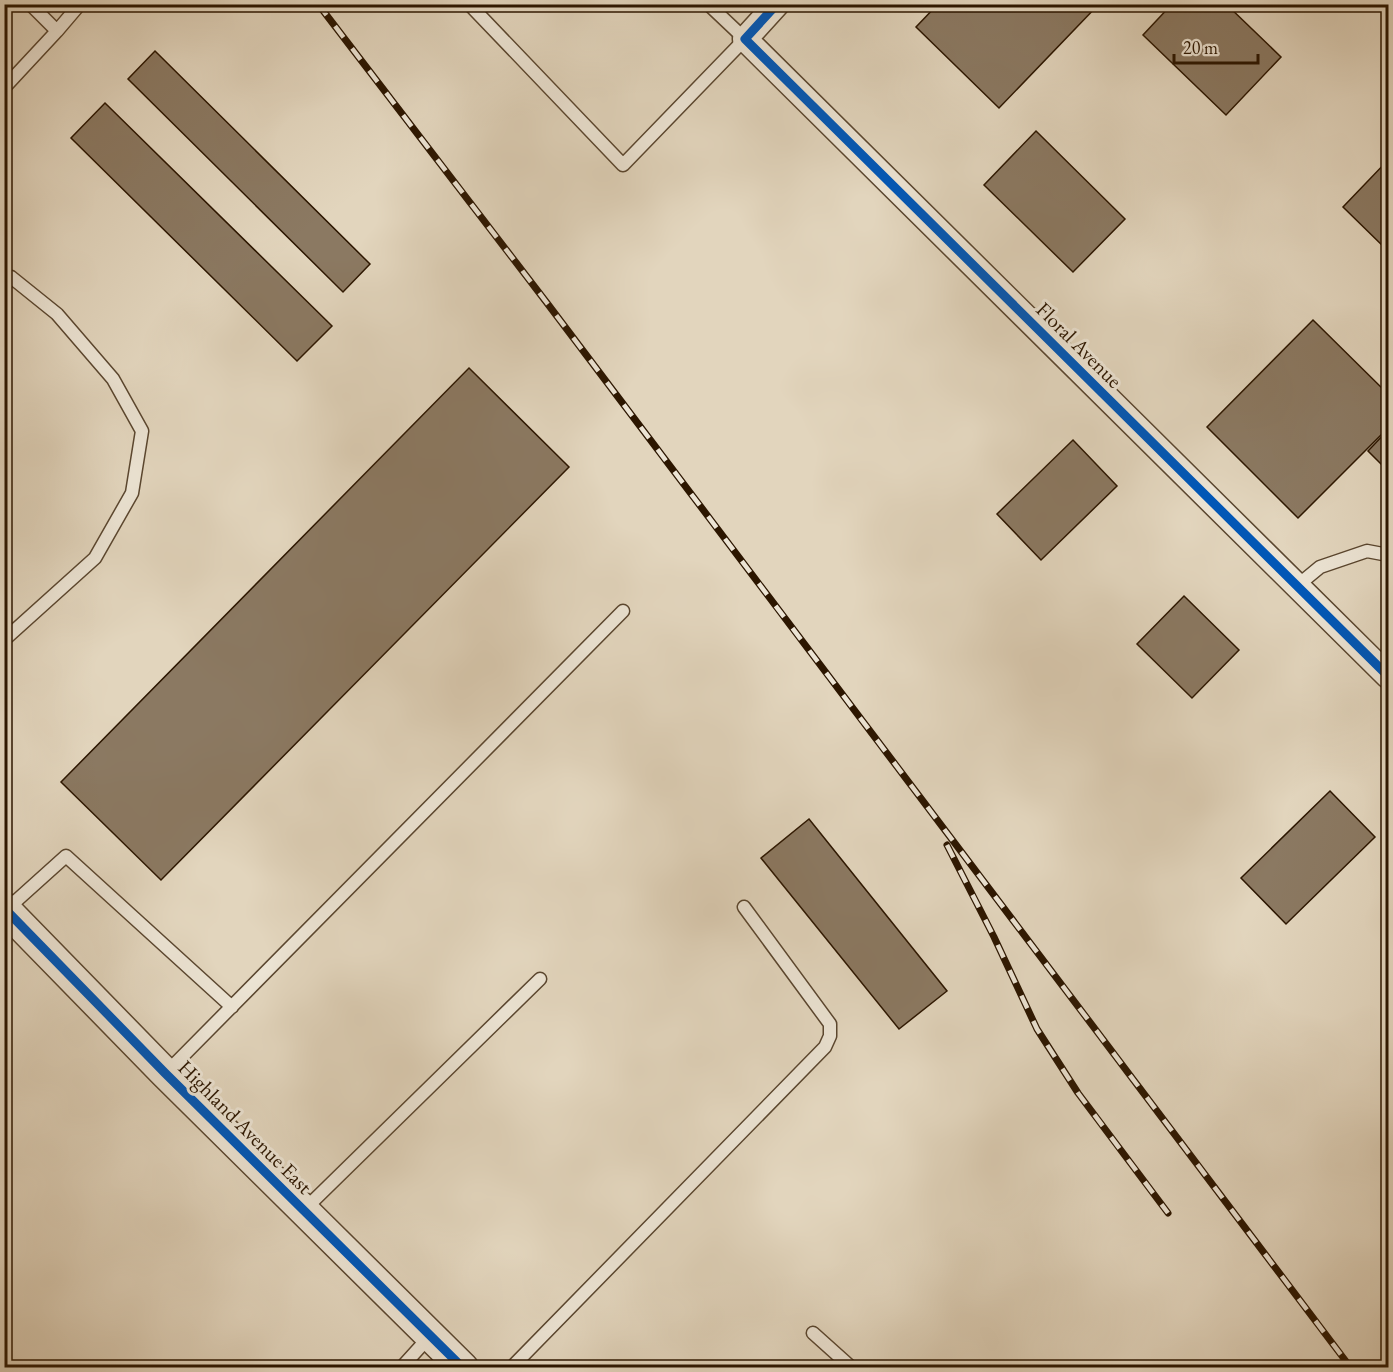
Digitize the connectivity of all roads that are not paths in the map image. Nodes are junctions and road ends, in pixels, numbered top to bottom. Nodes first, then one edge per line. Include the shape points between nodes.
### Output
1 (30, 4) edge
2 (80, 4) edge
3 (469, 4) edge
4 (708, 4) edge
5 (777, 4) edge
6 (57, 31) junction
7 (745, 39) junction
8 (4, 88) edge
9 (4, 275) edge
10 (1389, 555) edge
11 (1297, 586) junction
12 (623, 611) dead end
13 (4, 640) edge
14 (1389, 676) edge
15 (744, 907) dead end
16 (5, 909) edge
17 (540, 979) dead end
18 (232, 1006) junction
19 (165, 1073) junction
20 (304, 1210) junction
21 (813, 1333) dead end
22 (430, 1335) junction
23 (401, 1368) edge
24 (463, 1368) edge
25 (511, 1368) edge
26 (852, 1368) edge

1 - 6 lane
2 - 6 lane
3 - 7 lane via 623,165
4 - 7 lane
5 - 7 street
6 - 8 lane
7 - 11 street, Floral Avenue
9 - 13 lane via 57,314 113,379 142,431 132,493 94,558
10 - 11 lane via 1367,551 1348,557 1320,567
11 - 14 street, Floral Avenue
12 - 18 lane
15 - 25 lane via 830,1024 825,1047
16 - 18 lane via 66,856
16 - 19 street, Highland Avenue East
17 - 20 lane
18 - 19 lane
19 - 20 street, Highland Avenue East
20 - 22 street, Highland Avenue East
21 - 26 lane
22 - 23 lane
22 - 24 street, Highland Avenue East

